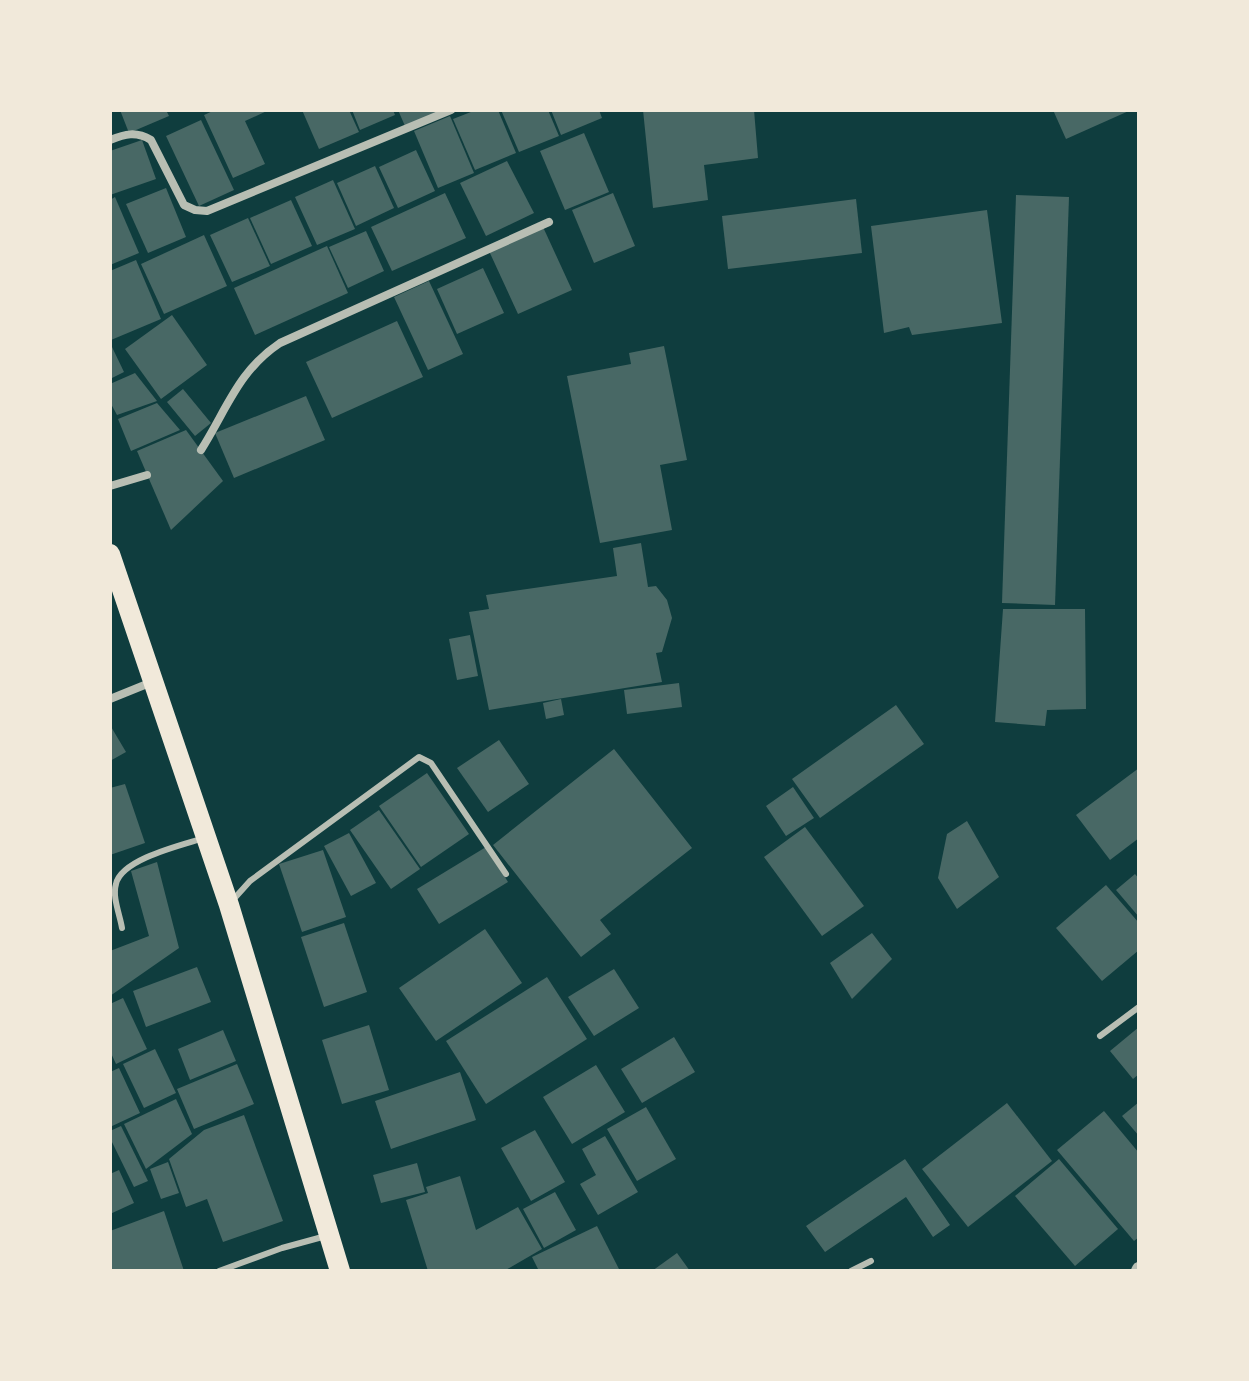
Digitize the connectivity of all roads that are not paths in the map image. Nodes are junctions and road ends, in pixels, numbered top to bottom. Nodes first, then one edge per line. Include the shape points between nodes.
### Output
1 (451, 110) edge
2 (110, 140) edge
3 (549, 222) dead end
4 (201, 450) dead end
5 (147, 475) dead end
6 (110, 486) edge
7 (110, 554) edge
8 (153, 682) junction
9 (110, 699) edge
10 (206, 837) junction
11 (506, 874) dead end
12 (229, 905) junction
13 (122, 928) dead end
14 (1139, 1007) edge
15 (1100, 1036) dead end
16 (329, 1235) junction
17 (871, 1261) dead end
18 (219, 1271) edge
19 (340, 1271) edge
20 (851, 1271) edge

1 - 2 street via 207,211 184,205 151,140 141,134
3 - 4 street via 260,356
5 - 6 street
7 - 8 main road
8 - 9 street
8 - 10 main road
10 - 12 main road
10 - 13 lane via 124,869 115,891
11 - 12 lane via 431,763 419,757 250,881
12 - 16 main road
14 - 15 lane
16 - 18 lane
16 - 19 main road
17 - 20 lane

